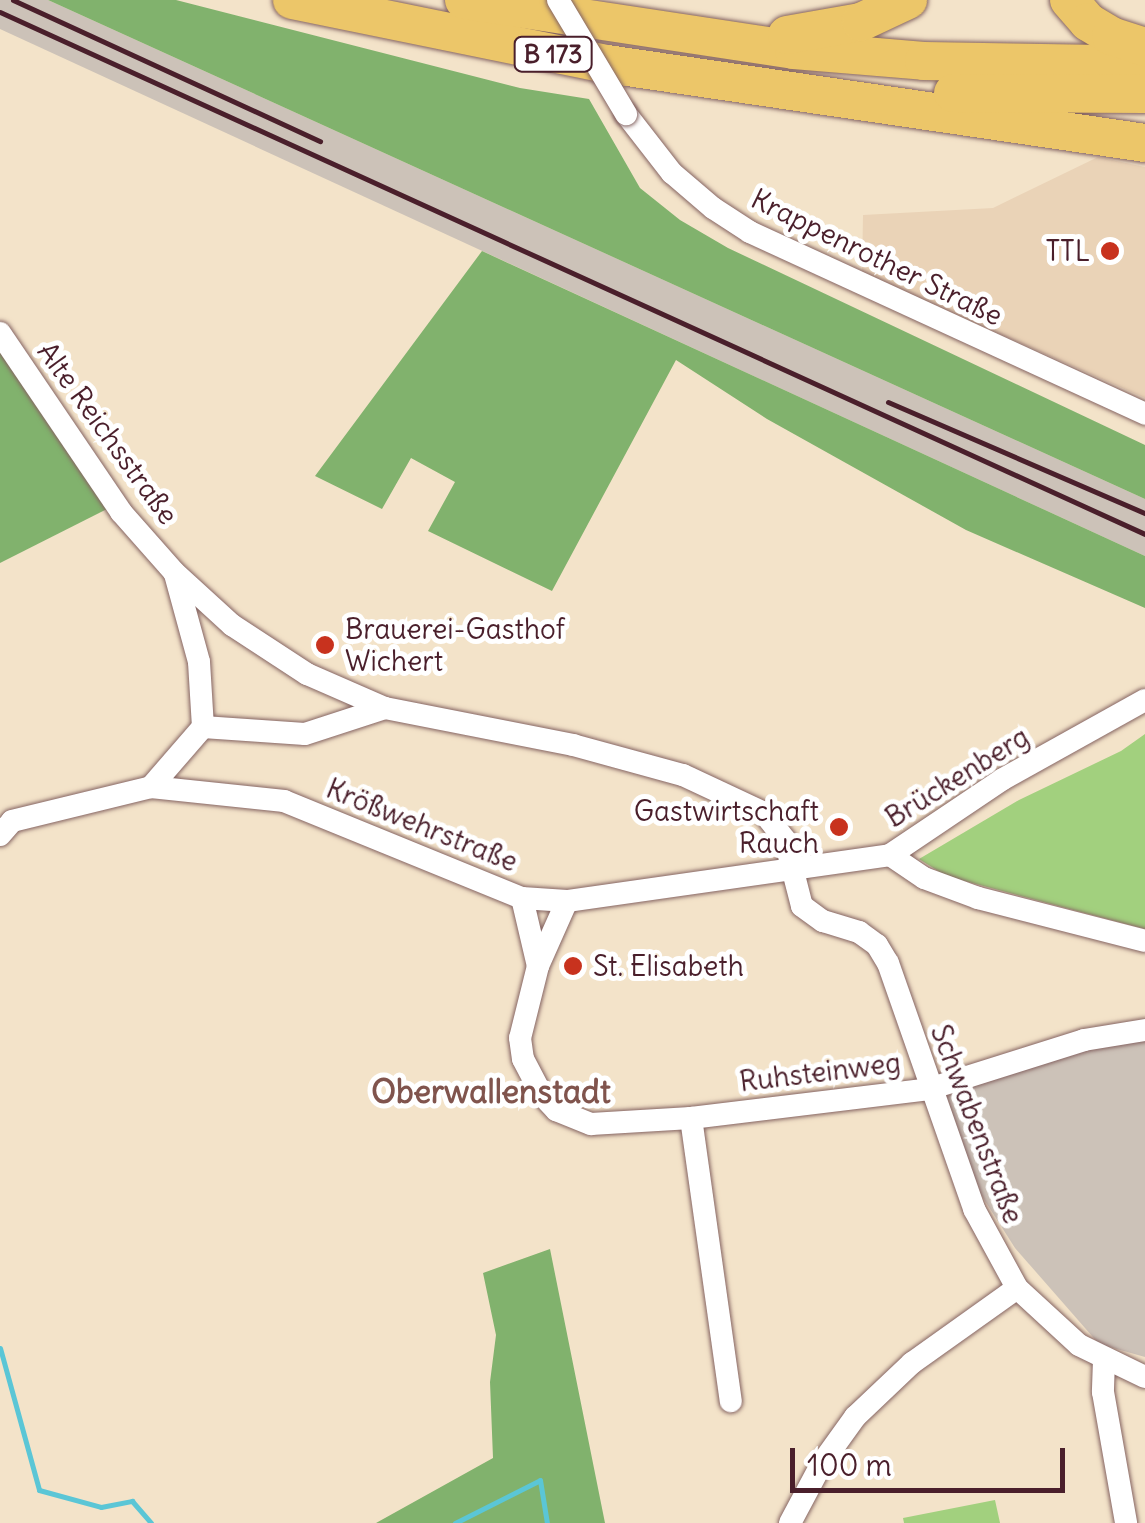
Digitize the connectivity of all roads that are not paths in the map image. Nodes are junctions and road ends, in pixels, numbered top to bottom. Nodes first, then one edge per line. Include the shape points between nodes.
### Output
1 (292, 0) edge
2 (464, 0) edge
3 (558, 0) edge
4 (908, 0) edge
5 (1069, 0) edge
6 (673, 34) junction
7 (1145, 47) edge
8 (1145, 65) edge
9 (770, 85) junction
10 (1145, 94) edge
11 (1145, 143) edge
12 (0, 333) edge
13 (1145, 414) edge
14 (174, 572) junction
15 (1145, 700) edge
16 (385, 708) junction
17 (203, 727) junction
18 (150, 787) junction
19 (0, 834) edge
20 (890, 855) junction
21 (790, 870) junction
22 (522, 898) junction
23 (568, 901) junction
24 (1145, 941) edge
25 (538, 966) junction
26 (1145, 1030) edge
27 (929, 1089) junction
28 (690, 1118) junction
29 (1016, 1288) junction
30 (1104, 1360) junction
31 (1145, 1377) edge
32 (731, 1401) dead end
33 (790, 1523) edge
34 (1126, 1523) edge

1 - 9 highway, B 173 via 607,64
2 - 6 highway, B 173
3 - 13 street, Krappenrother Straße, bridge via 626,114 672,173 712,208 750,232
4 - 6 highway via 860,22 796,35
5 - 7 highway via 1110,36
6 - 8 highway, B 173 via 924,61
9 - 10 highway, B 173
9 - 11 highway
12 - 14 street, Alte Reichsstraße via 121,512
14 - 16 street, Alte Reichsstraße via 232,625 306,674
14 - 17 street via 199,662
15 - 20 street, Brückenberg via 1003,779
16 - 17 street via 305,734
16 - 21 street, Alte Reichsstraße via 573,745 683,775 764,813 785,840
17 - 18 street
18 - 19 street, Krößwehrstraße via 12,822
18 - 22 street, Krößwehrstraße via 284,801
20 - 21 street, Brückenberg
20 - 24 street via 924,878 978,898
21 - 23 street, Krößwehrstraße
21 - 27 street, Schwabenstraße via 802,906 877,945
22 - 23 street, Krößwehrstraße
22 - 25 street
23 - 25 street
25 - 28 street, Ruhsteinweg via 522,1048 529,1076 556,1110 591,1124
26 - 27 street, Ruhsteinweg via 1084,1040
27 - 28 street, Ruhsteinweg
27 - 29 street, Schwabenstraße via 974,1208
28 - 32 street
29 - 30 street, Schwabenstraße via 1057,1330
29 - 33 street via 912,1362 855,1417
30 - 31 street, Schwabenstraße
30 - 34 street via 1103,1392

